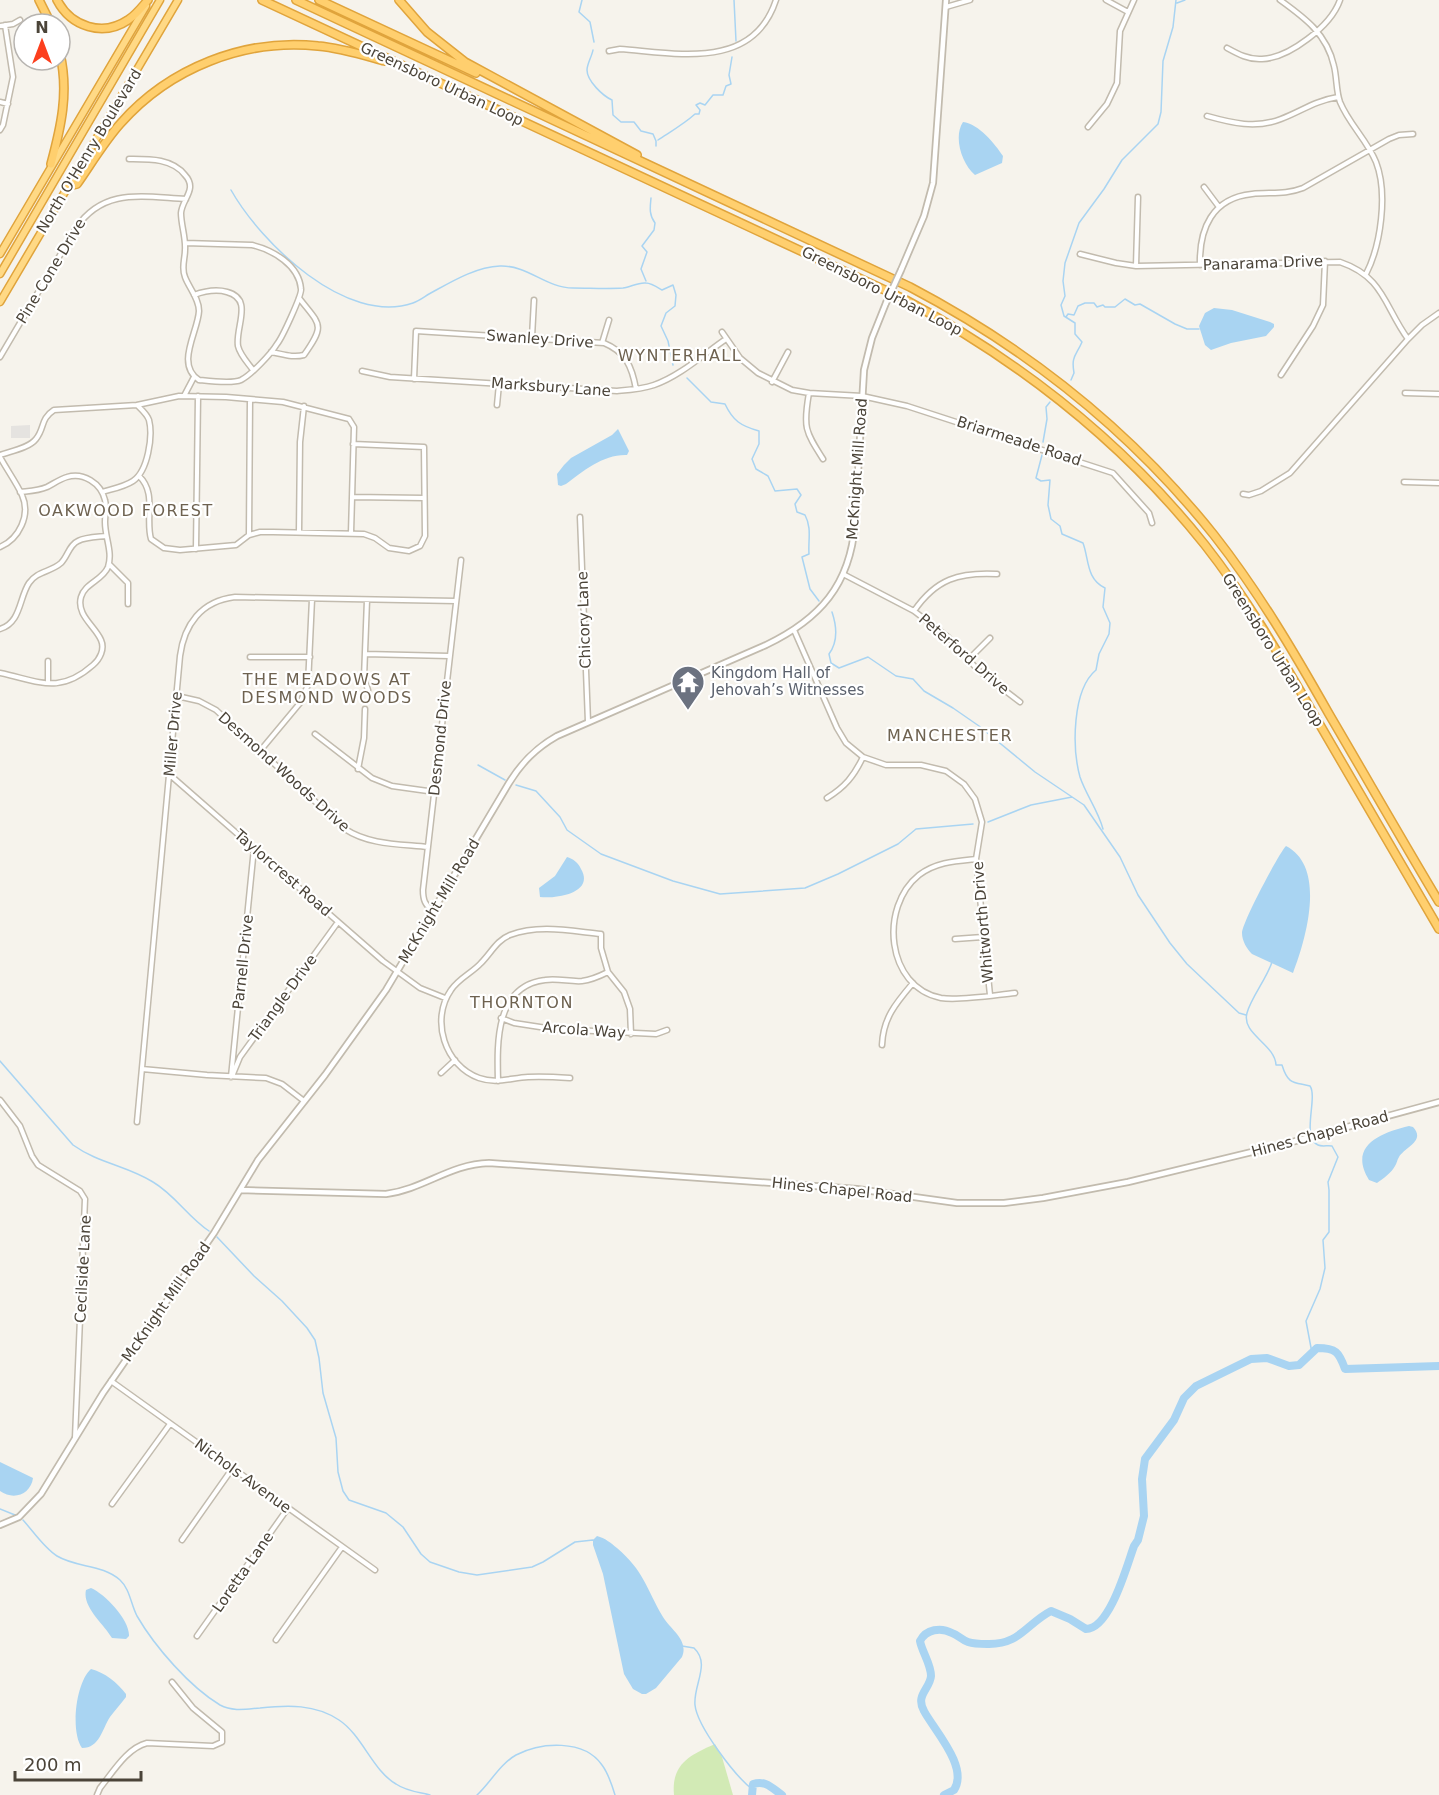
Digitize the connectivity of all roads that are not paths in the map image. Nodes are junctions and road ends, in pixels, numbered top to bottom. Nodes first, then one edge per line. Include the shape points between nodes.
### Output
1 (57, 0) edge
2 (148, 0) edge
3 (160, 0) edge
4 (178, 0) edge
5 (262, 0) edge
6 (296, 0) edge
7 (319, 0) edge
8 (399, 0) edge
9 (776, 0) edge
10 (946, 0) edge
11 (970, 0) edge
12 (1106, 0) edge
13 (1134, 0) edge
14 (1280, 0) edge
15 (1340, 0) edge
16 (946, 7) junction
17 (1128, 12) junction
18 (3, 26) edge
19 (1317, 31) junction
20 (1227, 48) dead end
21 (609, 51) dead end
22 (406, 68) junction
23 (62, 72) edge
24 (1338, 97) junction
25 (0, 102) edge
26 (538, 102) junction
27 (8, 104) junction
28 (1207, 116) dead end
29 (1088, 127) dead end
30 (0, 130) edge
31 (1413, 134) dead end
32 (1369, 150) junction
33 (129, 159) dead end
34 (51, 164) junction
35 (692, 185) junction
36 (69, 186) junction
37 (1204, 187) dead end
38 (1138, 197) dead end
39 (186, 199) junction
40 (1219, 207) junction
41 (185, 243) junction
42 (0, 254) edge
43 (1080, 254) dead end
44 (1325, 261) junction
45 (1200, 265) junction
46 (1136, 266) junction
47 (0, 274) edge
48 (1366, 274) junction
49 (194, 295) junction
50 (299, 298) junction
51 (534, 300) dead end
52 (0, 302) edge
53 (1439, 312) edge
54 (609, 320) dead end
55 (722, 332) dead end
56 (532, 337) junction
57 (726, 339) junction
58 (1408, 339) junction
59 (602, 343) junction
60 (788, 351) dead end
61 (270, 352) junction
62 (0, 357) edge
63 (253, 370) junction
64 (362, 371) dead end
65 (1281, 375) dead end
66 (194, 377) junction
67 (414, 379) junction
68 (772, 382) junction
69 (499, 384) junction
70 (636, 389) junction
71 (809, 393) junction
72 (1405, 393) dead end
73 (1439, 394) edge
74 (184, 396) junction
75 (198, 396) junction
76 (862, 396) junction
77 (250, 399) junction
78 (137, 405) junction
79 (497, 405) dead end
80 (304, 406) junction
81 (353, 444) junction
82 (0, 456) edge
83 (823, 459) dead end
84 (139, 476) junction
85 (1404, 482) dead end
86 (1439, 483) edge
87 (20, 492) junction
88 (102, 492) junction
89 (1243, 494) dead end
90 (352, 497) junction
91 (424, 498) junction
92 (580, 517) dead end
93 (1152, 523) dead end
94 (299, 532) junction
95 (351, 533) junction
96 (249, 535) junction
97 (106, 536) junction
98 (0, 547) edge
99 (196, 549) junction
100 (461, 560) dead end
101 (109, 564) junction
102 (843, 574) junction
103 (997, 574) dead end
104 (312, 598) junction
105 (367, 600) junction
106 (456, 602) junction
107 (128, 604) dead end
108 (914, 611) junction
109 (0, 629) edge
110 (794, 630) junction
111 (990, 638) dead end
112 (364, 654) junction
113 (449, 656) junction
114 (250, 657) dead end
115 (310, 657) junction
116 (968, 660) junction
117 (48, 661) dead end
118 (0, 673) edge
119 (48, 683) junction
120 (368, 690) dead end
121 (177, 696) junction
122 (1020, 702) dead end
123 (365, 709) dead end
124 (588, 722) junction
125 (315, 734) dead end
126 (260, 751) junction
127 (863, 757) junction
128 (358, 769) junction
129 (170, 775) junction
130 (435, 792) junction
131 (827, 798) dead end
132 (255, 847) junction
133 (428, 847) junction
134 (976, 859) junction
135 (1439, 902) edge
136 (433, 912) junction
137 (338, 922) junction
138 (1439, 929) edge
139 (983, 937) junction
140 (955, 939) dead end
141 (397, 972) junction
142 (608, 972) junction
143 (913, 983) junction
144 (1015, 993) dead end
145 (990, 995) junction
146 (446, 999) junction
147 (501, 1018) junction
148 (667, 1030) dead end
149 (631, 1034) junction
150 (882, 1045) dead end
151 (455, 1060) junction
152 (142, 1070) junction
153 (441, 1073) dead end
154 (231, 1077) junction
155 (570, 1078) dead end
156 (498, 1081) junction
157 (0, 1100) edge
158 (304, 1101) junction
159 (1439, 1102) edge
160 (137, 1122) dead end
161 (240, 1190) junction
162 (111, 1381) junction
163 (170, 1424) junction
164 (75, 1438) junction
165 (232, 1469) junction
166 (112, 1504) dead end
167 (288, 1508) junction
168 (0, 1525) edge
169 (182, 1540) dead end
170 (342, 1547) junction
171 (375, 1570) dead end
172 (197, 1636) dead end
173 (276, 1640) dead end
174 (172, 1682) dead end
175 (97, 1795) edge

1 - 2 highway via 75,21 105,29 130,19
2 - 34 highway
3 - 47 highway, North O'Henry Boulevard
4 - 36 highway, North O'Henry Boulevard
5 - 22 highway, Greensboro Urban Loop
6 - 35 highway, Greensboro Urban Loop
7 - 26 highway
8 - 26 highway via 451,52
9 - 21 street via 760,28 739,45 715,53
10 - 16 street
11 - 16 street
12 - 17 street
13 - 17 street
14 - 19 street
15 - 19 street
16 - 76 street, McKnight Mill Road, bridge via 933,183 924,216 868,350
17 - 29 street via 1118,38 1117,83 1107,104
18 - 27 street via 13,77
19 - 20 street via 1274,58 1247,57
19 - 24 street via 1332,57
22 - 36 highway via 344,50 304,45 264,47 224,56 186,72 151,94 120,124 77,184
22 - 138 highway, Greensboro Urban Loop via 904,299 993,351 1076,413 1159,492 1231,580
23 - 34 highway via 64,109
24 - 28 street via 1254,125
24 - 32 street
25 - 27 street
26 - 35 highway
27 - 30 street
31 - 32 street via 1399,135
32 - 40 street via 1303,188 1288,193 1241,196
32 - 48 street via 1379,175 1380,217 1376,252
33 - 39 street via 157,160 174,166 190,182
34 - 42 highway
35 - 135 highway, Greensboro Urban Loop via 889,276 971,321 1067,388 1136,449 1199,518 1256,592
36 - 52 highway, North O'Henry Boulevard
37 - 40 street
38 - 46 street
39 - 41 street via 181,209
39 - 62 street, Pine Cone Drive via 116,198 92,209 76,228
40 - 45 street via 1206,223
41 - 49 street via 184,277
41 - 50 street via 260,247 291,267 302,289
43 - 46 street, Panarama Drive
44 - 45 street, Panarama Drive
44 - 48 street, Panarama Drive via 1340,262
44 - 65 street via 1323,305
45 - 46 street, Panarama Drive
48 - 58 street, Panarama Drive
49 - 63 street via 224,291 240,299 238,349
49 - 66 street via 199,307 189,364
50 - 61 street
50 - 61 street via 318,323 312,344 300,356
51 - 56 street
53 - 58 street
54 - 59 street
55 - 57 street, Briarmeade Road
56 - 59 street, Swanley Drive
56 - 67 street, Swanley Drive via 416,331
57 - 68 street, Briarmeade Road via 740,358
57 - 70 street, Marksbury Lane via 672,376
58 - 89 street via 1290,472 1260,491
59 - 70 street, Swanley Drive via 621,352 629,362
60 - 68 street
61 - 63 street
63 - 66 street via 239,381
64 - 67 street, Marksbury Lane
66 - 74 street
67 - 69 street, Marksbury Lane
68 - 71 street, Briarmeade Road
69 - 70 street, Marksbury Lane
69 - 79 street
71 - 76 street, Briarmeade Road
71 - 83 street via 806,429
72 - 73 street
74 - 75 street
74 - 78 street
75 - 77 street
75 - 99 street
76 - 93 street, Briarmeade Road via 947,417 1113,473 1149,513
76 - 102 street, McKnight Mill Road via 854,536
77 - 80 street
77 - 96 street
78 - 82 street via 54,410 44,419 33,442
78 - 84 street via 147,415 149,425 148,455
80 - 81 street via 349,419 354,427
80 - 94 street
81 - 90 street
81 - 91 street via 424,447
82 - 87 street
84 - 88 street
84 - 99 street via 149,491 151,539 166,549
85 - 86 street
87 - 88 street via 39,490 64,477 77,476 90,480
87 - 98 street via 24,505 21,528
88 - 97 street
90 - 91 street
90 - 95 street
91 - 95 street via 425,536 416,549 392,549 370,536
92 - 124 street, Chicory Lane
94 - 95 street
94 - 96 street
96 - 99 street via 236,545
97 - 101 street
97 - 109 street via 78,541 61,563 34,578 14,620
100 - 106 street, Desmond Drive
101 - 107 street via 128,583
101 - 119 street via 83,593 80,602 81,611 101,640 100,657 74,680
102 - 108 street, Peterford Drive
102 - 110 street, McKnight Mill Road via 821,608
103 - 108 street via 951,578 928,593
104 - 105 street, Miller Drive
104 - 115 street
104 - 121 street, Miller Drive via 235,597 207,606 185,633
105 - 106 street, Miller Drive
105 - 112 street
106 - 113 street, Desmond Drive
108 - 116 street, Peterford Drive via 948,637
110 - 124 street, McKnight Mill Road
110 - 127 street, Whitworth Drive via 837,728 846,743
111 - 116 street
112 - 113 street
112 - 120 street via 364,684
113 - 130 street, Desmond Drive
114 - 115 street
115 - 126 street via 308,685 300,703
116 - 122 street, Peterford Drive
117 - 119 street
118 - 119 street
121 - 126 street, Desmond Woods Drive via 207,704
121 - 129 street, Miller Drive
123 - 128 street
124 - 136 street, McKnight Mill Road via 547,742 526,759
125 - 128 street
126 - 133 street, Desmond Woods Drive via 354,835
127 - 131 street via 852,779
127 - 134 street, Whitworth Drive via 886,765 935,767 955,776 970,791 981,814
128 - 130 street via 392,786
129 - 132 street, Taylorcrest Road
129 - 152 street, Miller Drive
130 - 133 street, Desmond Drive
132 - 137 street, Taylorcrest Road
132 - 154 street, Parnell Drive
133 - 136 street, Desmond Drive via 423,898
134 - 139 street, Whitworth Drive
134 - 143 street via 932,867 908,886 900,901 894,949 898,963
136 - 141 street, McKnight Mill Road
137 - 141 street, Taylorcrest Road
137 - 154 street, Triangle Drive via 240,1057
139 - 140 street
139 - 145 street, Whitworth Drive
141 - 146 street, Taylorcrest Road
141 - 158 street, McKnight Mill Road
142 - 146 street via 601,934 526,930 498,942 476,968 458,981
142 - 147 street via 582,981 546,980 528,985 508,1004
142 - 149 street via 624,992 630,1009
143 - 145 street via 941,998
143 - 150 street via 888,1015
144 - 145 street
146 - 151 street via 442,1033
147 - 149 street, Arcola Way via 544,1028
147 - 156 street
148 - 149 street, Arcola Way
151 - 153 street
151 - 156 street via 478,1077
152 - 154 street
152 - 160 street, Miller Drive
154 - 158 street via 272,1079
155 - 156 street
157 - 164 street, Cecilside Lane via 20,1126 38,1165 80,1191 85,1199
158 - 161 street, McKnight Mill Road
159 - 161 street, Hines Chapel Road via 1128,1182 996,1203 957,1203 857,1189 489,1163 463,1166 412,1188 386,1194
161 - 162 street, McKnight Mill Road
162 - 163 street, Nichols Avenue
162 - 164 street, McKnight Mill Road
163 - 165 street, Nichols Avenue
163 - 166 street
164 - 168 street, McKnight Mill Road via 36,1502 19,1517
165 - 167 street, Nichols Avenue
165 - 169 street
167 - 170 street, Nichols Avenue
167 - 172 street, Loretta Lane
170 - 171 street, Nichols Avenue
170 - 173 street
174 - 175 street via 222,1732 222,1742 213,1746 141,1744 130,1752

